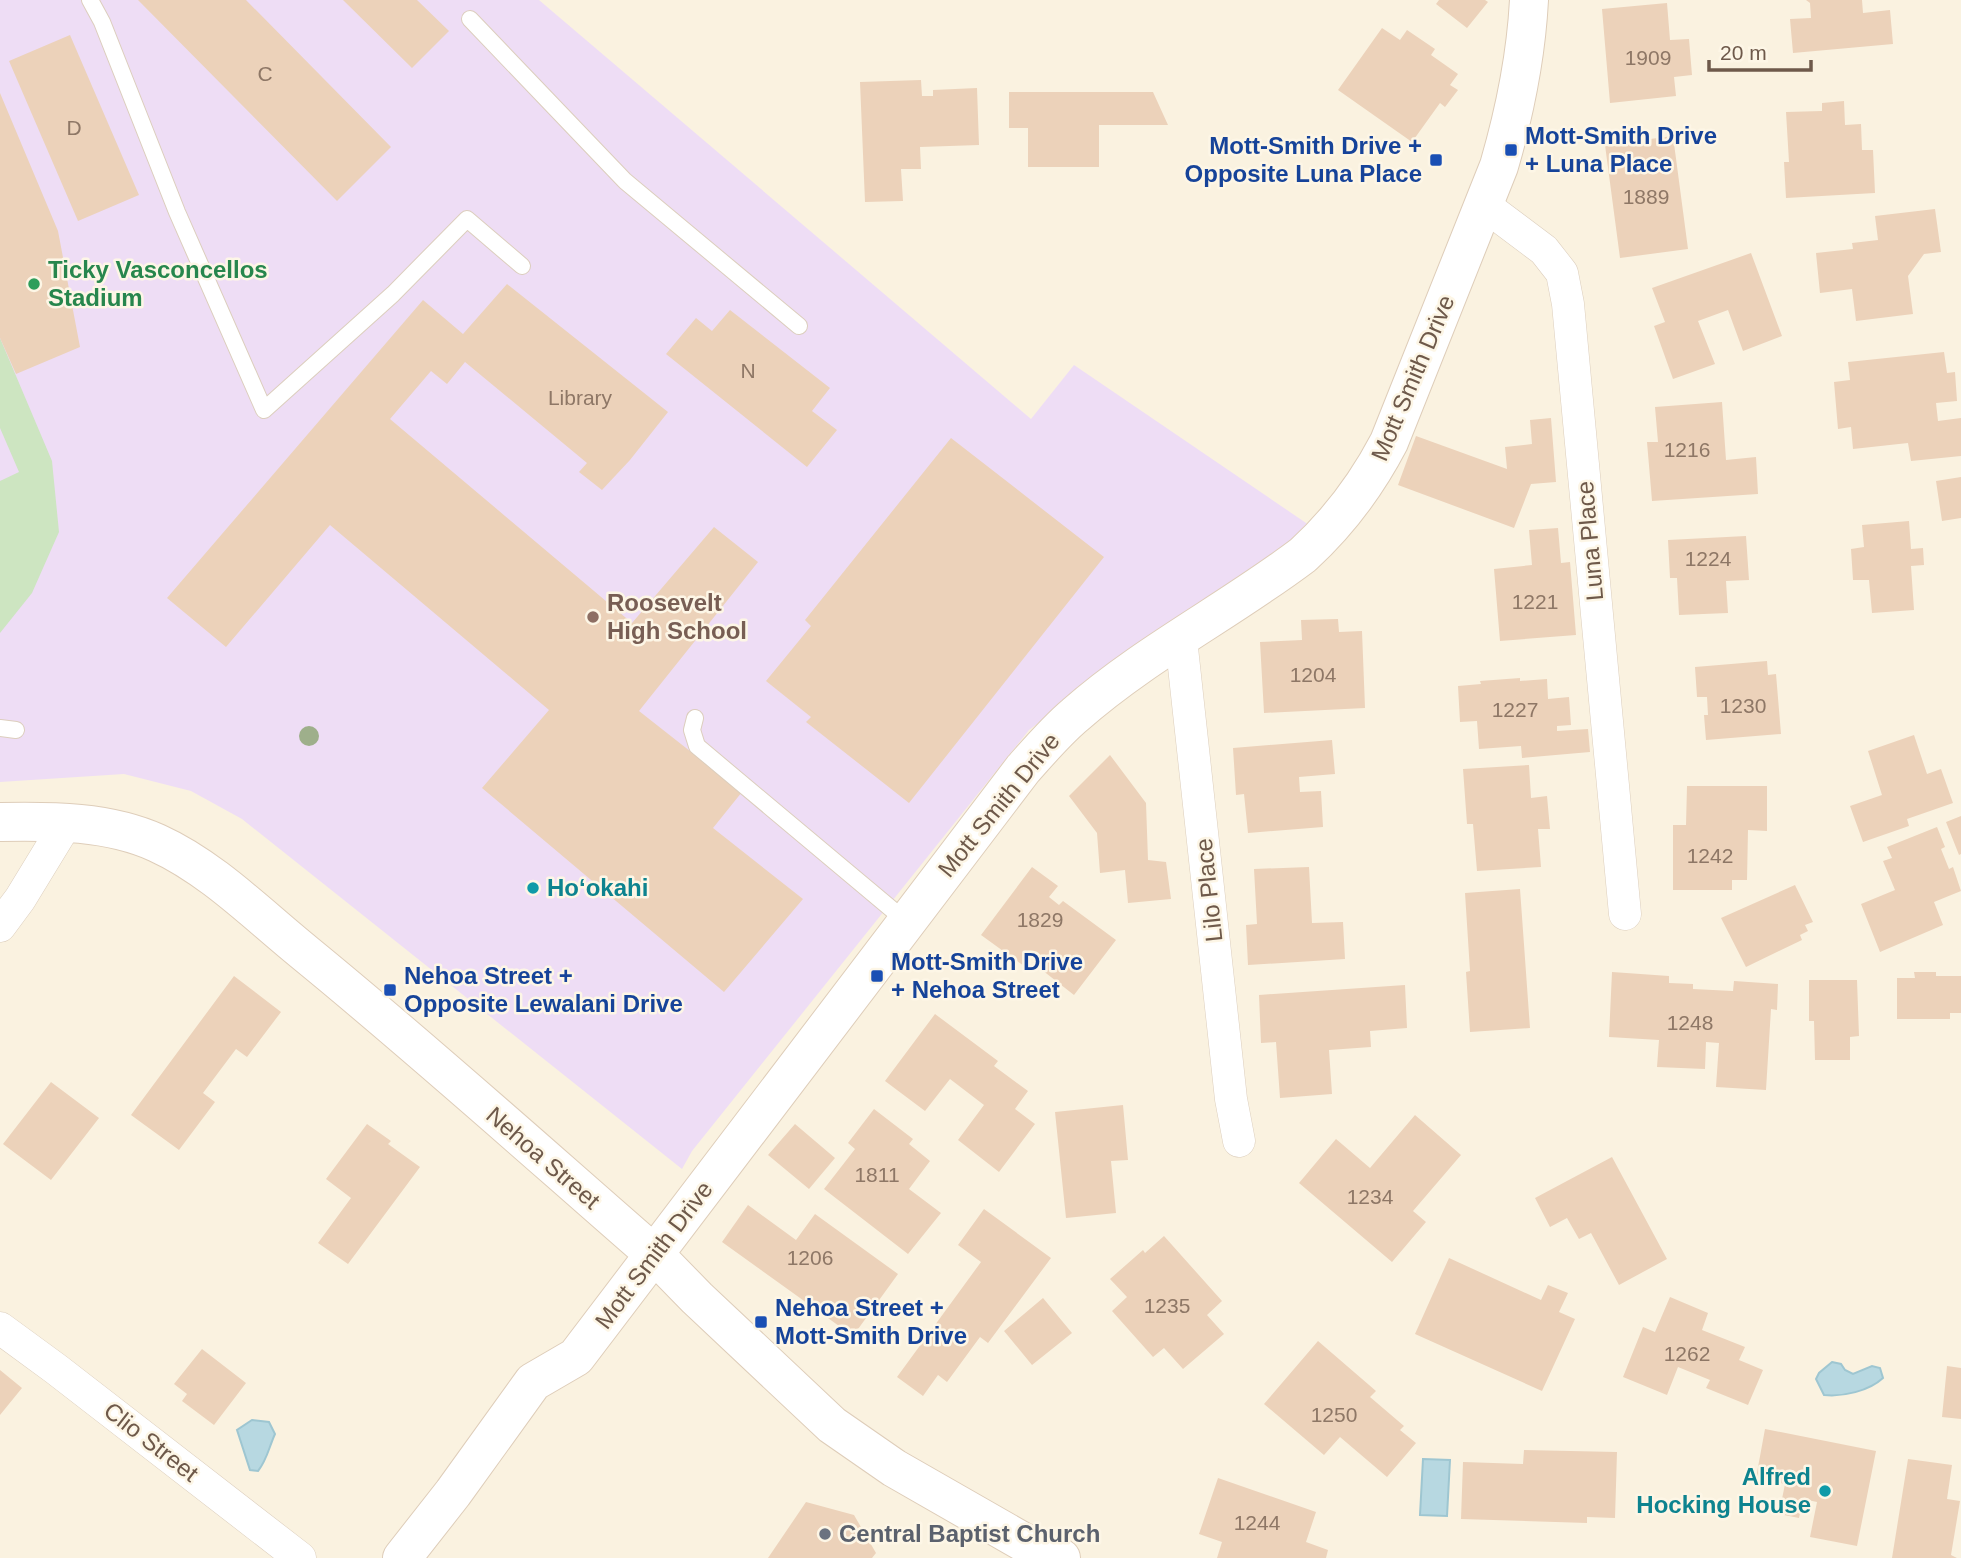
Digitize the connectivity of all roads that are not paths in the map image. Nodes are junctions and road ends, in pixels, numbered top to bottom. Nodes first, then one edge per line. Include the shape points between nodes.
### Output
1 (90, 0) edge
2 (1529, 0) edge
3 (470, 19) dead end
4 (1484, 205) junction
5 (522, 266) dead end
6 (799, 326) dead end
7 (1181, 639) junction
8 (695, 718) dead end
9 (0, 822) edge
10 (66, 822) junction
11 (1625, 914) dead end
12 (907, 922) junction
13 (0, 926) edge
14 (1239, 1141) dead end
15 (655, 1255) junction
16 (0, 1328) edge
17 (300, 1558) edge
18 (402, 1558) edge
19 (1061, 1558) edge

1 - 5 lane via 264,410 393,294 467,219
2 - 4 street, Mott Smith Drive via 1512,120
3 - 6 lane via 625,181
4 - 7 street, Mott Smith Drive via 1389,442 1359,494 1303,555
4 - 11 street, Luna Place via 1544,250 1562,273
7 - 12 street, Mott Smith Drive via 1109,688 1048,741
7 - 14 street, Lilo Place
8 - 12 lane via 692,730 697,746
9 - 10 street, Nehoa Street
10 - 13 street
10 - 15 street, Nehoa Street via 155,842 211,877 337,979
12 - 15 street, Mott Smith Drive
15 - 18 street, Mott Smith Drive via 576,1357 533,1382
15 - 19 street, Nehoa Street via 832,1425 894,1468 1032,1548
16 - 17 street, Clio Street

